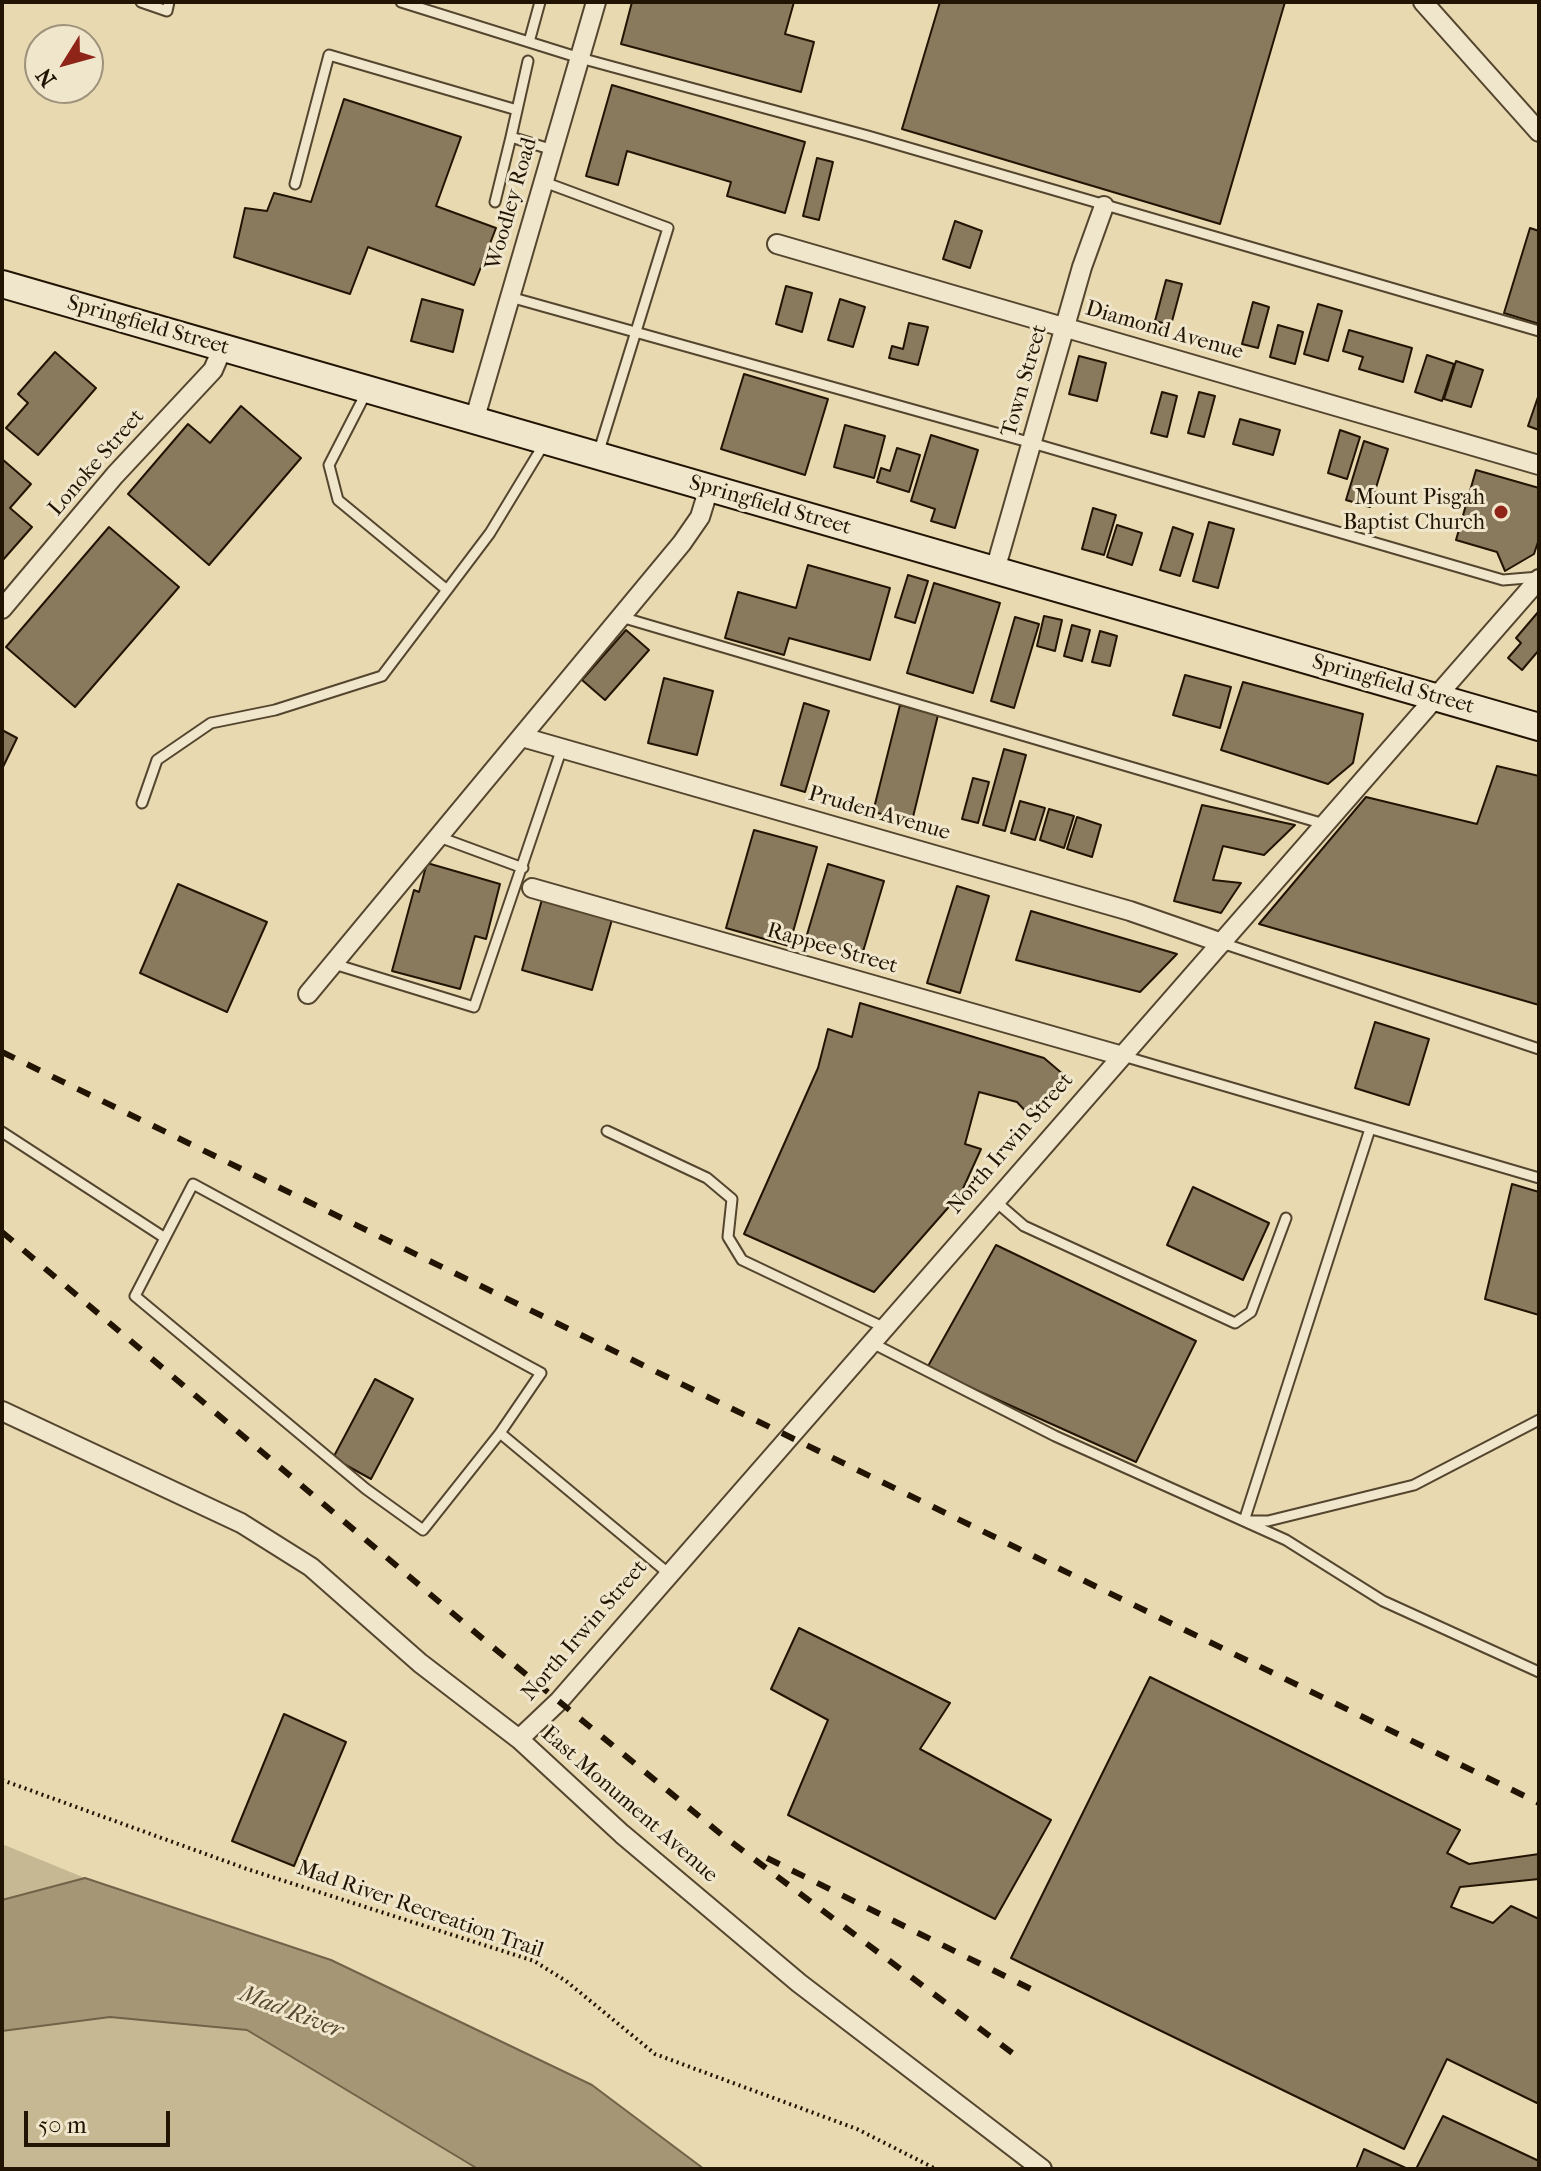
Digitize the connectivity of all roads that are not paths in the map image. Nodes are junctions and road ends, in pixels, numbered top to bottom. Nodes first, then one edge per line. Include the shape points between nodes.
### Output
1 (141, 2) edge
2 (169, 2) edge
3 (401, 2) edge
4 (540, 2) edge
5 (596, 2) edge
6 (1423, 2) edge
7 (529, 42) junction
8 (580, 58) junction
9 (528, 61) dead end
10 (1539, 101) edge
11 (517, 110) junction
12 (1525, 116) junction
13 (1539, 132) edge
14 (511, 137) junction
15 (553, 150) junction
16 (544, 182) junction
17 (295, 184) dead end
18 (495, 202) dead end
19 (1104, 206) junction
20 (777, 244) dead end
21 (2, 284) edge
22 (510, 297) junction
23 (1065, 328) junction
24 (1539, 331) edge
25 (638, 332) junction
26 (223, 347) junction
27 (367, 390) junction
28 (474, 421) junction
29 (546, 441) junction
30 (1032, 443) junction
31 (597, 457) junction
32 (1539, 465) edge
33 (709, 488) junction
34 (995, 570) junction
35 (1539, 578) edge
36 (447, 590) junction
37 (2, 609) edge
38 (621, 617) junction
39 (1436, 698) junction
40 (1539, 727) edge
41 (522, 737) junction
42 (562, 748) junction
43 (142, 803) dead end
44 (1327, 825) junction
45 (439, 837) junction
46 (523, 868) junction
47 (532, 888) dead end
48 (1222, 943) junction
49 (333, 963) junction
50 (308, 994) dead end
51 (1539, 1049) edge
52 (1119, 1055) junction
53 (1370, 1129) junction
54 (607, 1131) dead end
55 (2, 1132) edge
56 (1539, 1178) edge
57 (994, 1200) junction
58 (1286, 1218) dead end
59 (165, 1238) junction
60 (883, 1327) junction
61 (870, 1342) junction
62 (2, 1411) edge
63 (1539, 1420) edge
64 (500, 1433) junction
65 (1244, 1521) junction
66 (668, 1573) junction
67 (1539, 1672) edge
68 (519, 1739) junction
69 (1042, 2169) edge

1 - 2 lane via 167,11
3 - 7 lane
4 - 7 lane
5 - 8 street, Woodley Road
6 - 12 street
7 - 8 lane
8 - 15 street, Woodley Road
8 - 19 lane
9 - 11 lane
10 - 12 street
11 - 14 lane
11 - 17 lane via 329,55
12 - 13 street
14 - 15 lane
14 - 18 lane
15 - 16 street, Woodley Road
16 - 22 street, Woodley Road
16 - 25 lane via 668,228
19 - 23 street, Town Street
19 - 24 lane
20 - 23 street, Diamond Avenue
21 - 26 main road, Springfield Street
22 - 25 lane
22 - 28 street, Woodley Road
23 - 30 street, Town Street
23 - 32 street, Diamond Avenue
25 - 30 lane
25 - 31 lane
26 - 27 main road, Springfield Street
26 - 37 street, Lonoke Street via 213,370
27 - 28 main road, Springfield Street
27 - 36 lane via 329,465 338,500
28 - 29 main road, Springfield Street
29 - 31 main road, Springfield Street
29 - 36 lane via 490,533
30 - 34 street, Town Street
30 - 35 lane via 1503,580
31 - 33 main road, Springfield Street
33 - 34 main road, Springfield Street
33 - 38 street via 700,517
34 - 39 main road, Springfield Street
35 - 39 street, North Irwin Street
36 - 43 lane via 382,676 275,710 211,723 157,760
38 - 41 street
38 - 44 lane
39 - 40 main road, Springfield Street
39 - 44 street, North Irwin Street
41 - 42 street, Pruden Avenue
41 - 45 street
42 - 46 lane
42 - 48 street, Pruden Avenue via 1130,911
44 - 48 street, North Irwin Street
45 - 46 lane
45 - 49 street
46 - 49 lane via 474,1007
47 - 52 street, Rappee Street
48 - 51 lane
48 - 52 street, North Irwin Street
49 - 50 street
52 - 53 lane
52 - 57 street, North Irwin Street
53 - 56 lane
53 - 65 lane
54 - 60 lane via 707,1178 732,1199 728,1237 742,1260
55 - 59 lane
57 - 58 lane via 1024,1226 1235,1323 1251,1312
57 - 60 street, North Irwin Street
59 - 64 lane via 193,1184 541,1373
59 - 64 lane via 135,1296 366,1489 423,1530
60 - 61 street, North Irwin Street
61 - 65 lane via 1055,1436
61 - 66 street, North Irwin Street
62 - 68 street, East Monument Avenue via 280,1545
63 - 65 lane via 1414,1485 1268,1521
64 - 66 lane
65 - 67 lane via 1286,1540 1383,1601
66 - 68 street, North Irwin Street via 559,1701
68 - 69 street, East Monument Avenue via 799,1983

